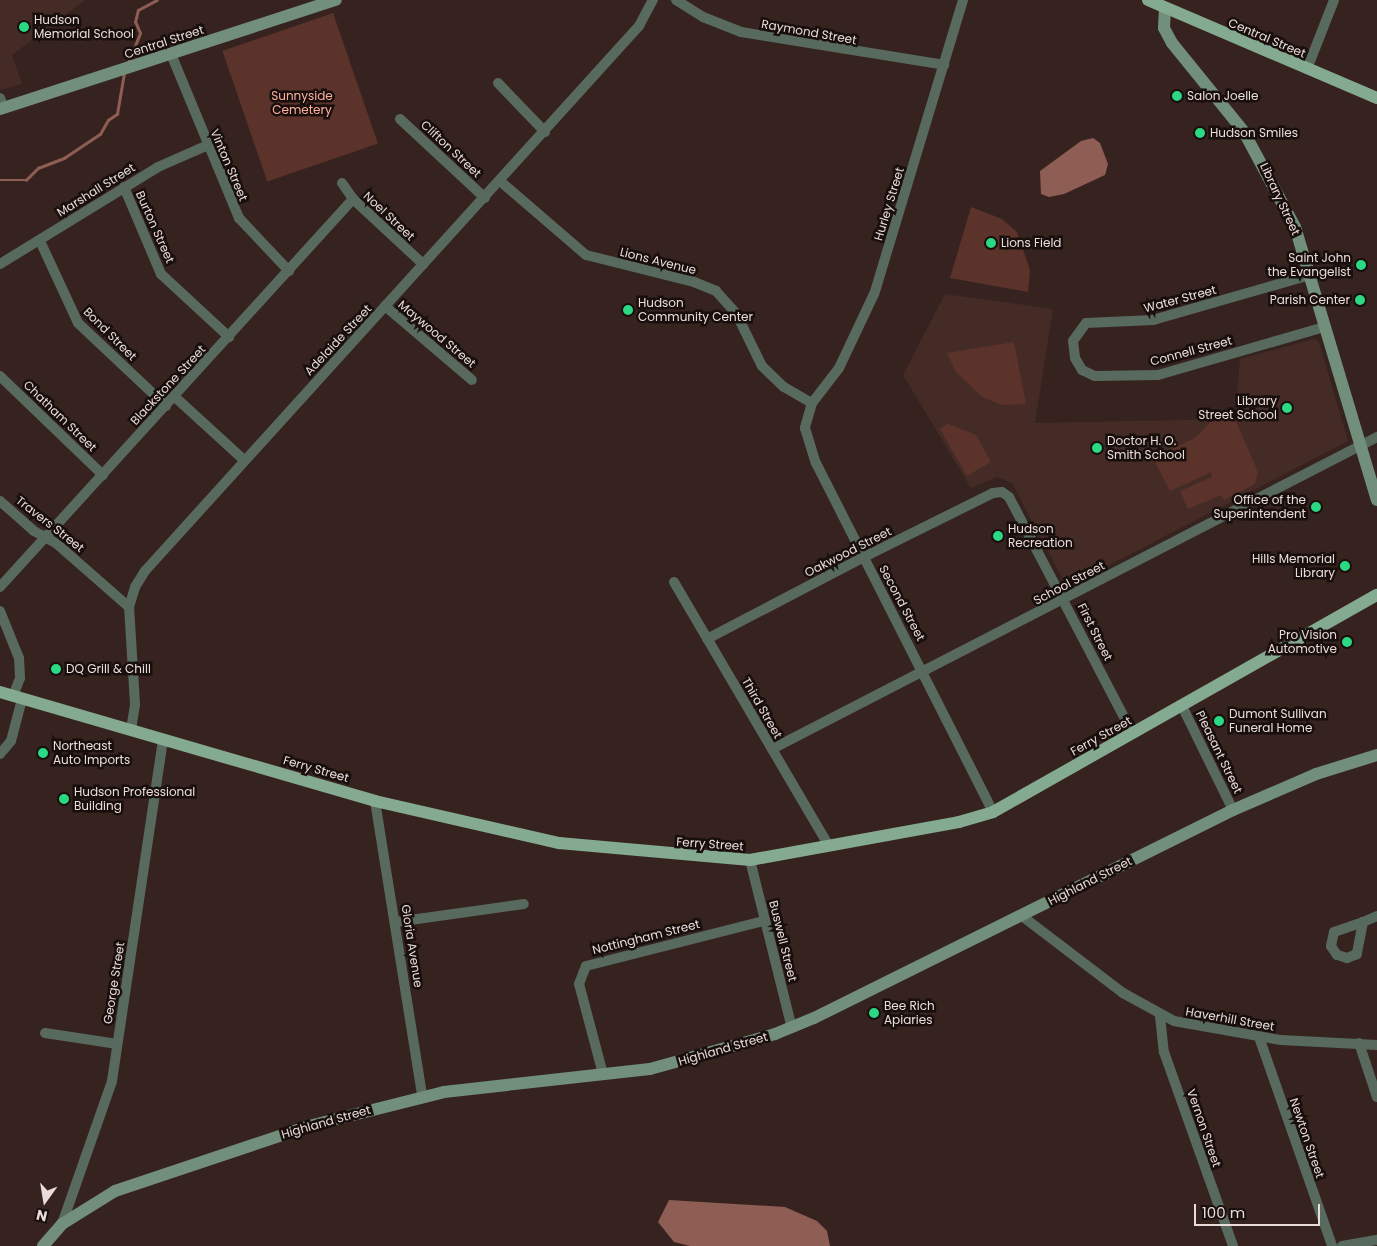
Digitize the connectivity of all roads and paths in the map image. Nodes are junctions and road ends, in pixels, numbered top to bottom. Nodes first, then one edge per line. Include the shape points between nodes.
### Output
1 (336, 0) edge
2 (653, 0) edge
3 (676, 0) edge
4 (963, 0) edge
5 (1148, 0) edge
6 (1334, 0) edge
7 (1165, 8) junction
8 (170, 54) junction
9 (944, 65) junction
10 (1307, 69) junction
11 (498, 83) dead end
12 (1377, 98) edge
13 (1, 105) edge
14 (400, 119) dead end
15 (545, 132) junction
16 (208, 145) junction
17 (500, 181) junction
18 (342, 183) dead end
19 (124, 187) junction
20 (485, 198) junction
21 (353, 199) junction
22 (40, 241) junction
23 (0, 264) edge
24 (423, 264) junction
25 (289, 270) junction
26 (1310, 275) junction
27 (385, 306) junction
28 (1324, 327) junction
29 (229, 337) junction
30 (1074, 352) joint
31 (0, 376) edge
32 (472, 380) dead end
33 (175, 397) junction
34 (812, 403) junction
35 (166, 406) junction
36 (1377, 437) edge
37 (1360, 446) junction
38 (244, 460) junction
39 (103, 474) junction
40 (1002, 492) joint
41 (1377, 500) edge
42 (0, 501) edge
43 (47, 537) junction
44 (864, 557) junction
45 (674, 582) dead end
46 (0, 586) edge
47 (1377, 595) edge
48 (1064, 598) junction
49 (129, 607) junction
50 (0, 611) edge
51 (707, 639) junction
52 (924, 672) junction
53 (0, 692) edge
54 (18, 697) junction
55 (1182, 706) junction
56 (131, 730) junction
57 (1133, 734) junction
58 (162, 739) junction
59 (772, 749) junction
60 (0, 754) edge
61 (1377, 755) edge
62 (375, 801) junction
63 (1233, 810) junction
64 (994, 812) junction
65 (828, 846) junction
66 (750, 860) junction
67 (524, 904) dead end
68 (1022, 916) junction
69 (1377, 916) edge
70 (764, 921) junction
71 (396, 922) junction
72 (1363, 922) dead end
73 (1160, 1016) junction
74 (792, 1028) junction
75 (45, 1033) dead end
76 (1258, 1037) junction
77 (1359, 1043) junction
78 (117, 1044) junction
79 (1377, 1045) edge
80 (603, 1074) junction
81 (422, 1096) junction
82 (1377, 1097) edge
83 (62, 1224) junction
84 (1377, 1240) edge
85 (43, 1246) edge
86 (1233, 1246) edge
87 (1332, 1246) edge
88 (1342, 1246) edge

1 - 8 street, Central Street
2 - 15 street, Adelaide Street via 639,26
3 - 9 street, Raymond Street via 704,17 740,32
4 - 9 street, Hurley Street
5 - 7 main road, Central Street
6 - 10 street
7 - 10 main road, Central Street
7 - 26 street, Library Street via 1164,28 1172,44 1239,125 1261,158 1294,227
8 - 13 street, Central Street
8 - 16 street, Vinton Street
9 - 34 street, Hurley Street via 874,294 849,351
10 - 12 main road, Central Street
11 - 15 street
14 - 20 street, Clifton Street
15 - 17 street, Adelaide Street
16 - 19 street, Marshall Street
16 - 25 street, Vinton Street via 239,218
17 - 20 street, Adelaide Street
17 - 34 street, Lions Avenue via 586,255 694,282 716,291 736,313 762,366 784,387
18 - 21 street, Noel Street
19 - 22 street, Marshall Street
19 - 29 street, Burton Street via 162,274 171,286
20 - 24 street, Adelaide Street
21 - 24 street, Noel Street
21 - 25 street, Blackstone Street
22 - 23 street, Marshall Street
22 - 35 street, Bond Street via 78,323
24 - 27 street, Adelaide Street
25 - 29 street, Blackstone Street
26 - 28 street, Library Street
26 - 30 street, Water Street via 1153,320 1086,323 1076,334
27 - 32 street, Maywood Street
27 - 38 street, Adelaide Street
28 - 30 street, Connell Street via 1151,376 1095,376 1082,370
28 - 37 street, Library Street
29 - 33 street, Blackstone Street
31 - 39 street, Chatham Street
33 - 35 street, Blackstone Street
33 - 38 street
34 - 44 street, Second Street via 805,428 808,445
35 - 39 street, Blackstone Street
36 - 37 street, School Street
37 - 41 street, Library Street
37 - 48 street, School Street
38 - 49 street, Adelaide Street via 157,554 135,587
39 - 43 street, Blackstone Street
40 - 44 street, Oakwood Street
40 - 48 street, First Street via 1009,497
42 - 43 street, Travers Street via 34,531
43 - 46 street, Blackstone Street
43 - 49 street, Travers Street
44 - 51 street, Oakwood Street
44 - 52 street, Second Street
45 - 51 street, Third Street
47 - 55 main road, Ferry Street
48 - 52 street, School Street
48 - 57 street, First Street
49 - 56 street, Adelaide Street via 135,704
50 - 54 street via 19,658
51 - 59 street, Third Street
52 - 59 street, School Street
52 - 64 street, Second Street
53 - 54 main road, Ferry Street
54 - 56 main road, Ferry Street
54 - 60 street via 11,741
55 - 57 main road, Ferry Street
55 - 63 street, Pleasant Street
56 - 58 main road, Ferry Street
57 - 64 main road, Ferry Street
58 - 62 main road, Ferry Street
58 - 78 street, George Street
59 - 65 street, Third Street
61 - 63 street, Highland Street via 1316,774
62 - 66 main road, Ferry Street via 573,846
62 - 71 street, Gloria Avenue
63 - 68 street, Highland Street
64 - 65 main road, Ferry Street via 959,822
65 - 66 main road, Ferry Street
66 - 70 street, Buswell Street
67 - 71 street
68 - 73 street, Haverhill Street
68 - 74 street, Highland Street
69 - 72 street
70 - 74 street, Buswell Street
70 - 80 street, Nottingham Street via 586,966 580,984
71 - 81 street, Gloria Avenue
73 - 76 street, Haverhill Street via 1188,1025
73 - 86 street, Vernon Street via 1164,1052
74 - 80 street, Highland Street via 680,1062
75 - 78 street
76 - 77 street, Haverhill Street
76 - 87 street, Newton Street
77 - 79 street, Haverhill Street
77 - 82 street
78 - 83 street, George Street via 112,1081
80 - 81 street, Highland Street
81 - 83 street, Highland Street via 309,1126 175,1169 103,1196
83 - 85 street, Highland Street
84 - 88 street

